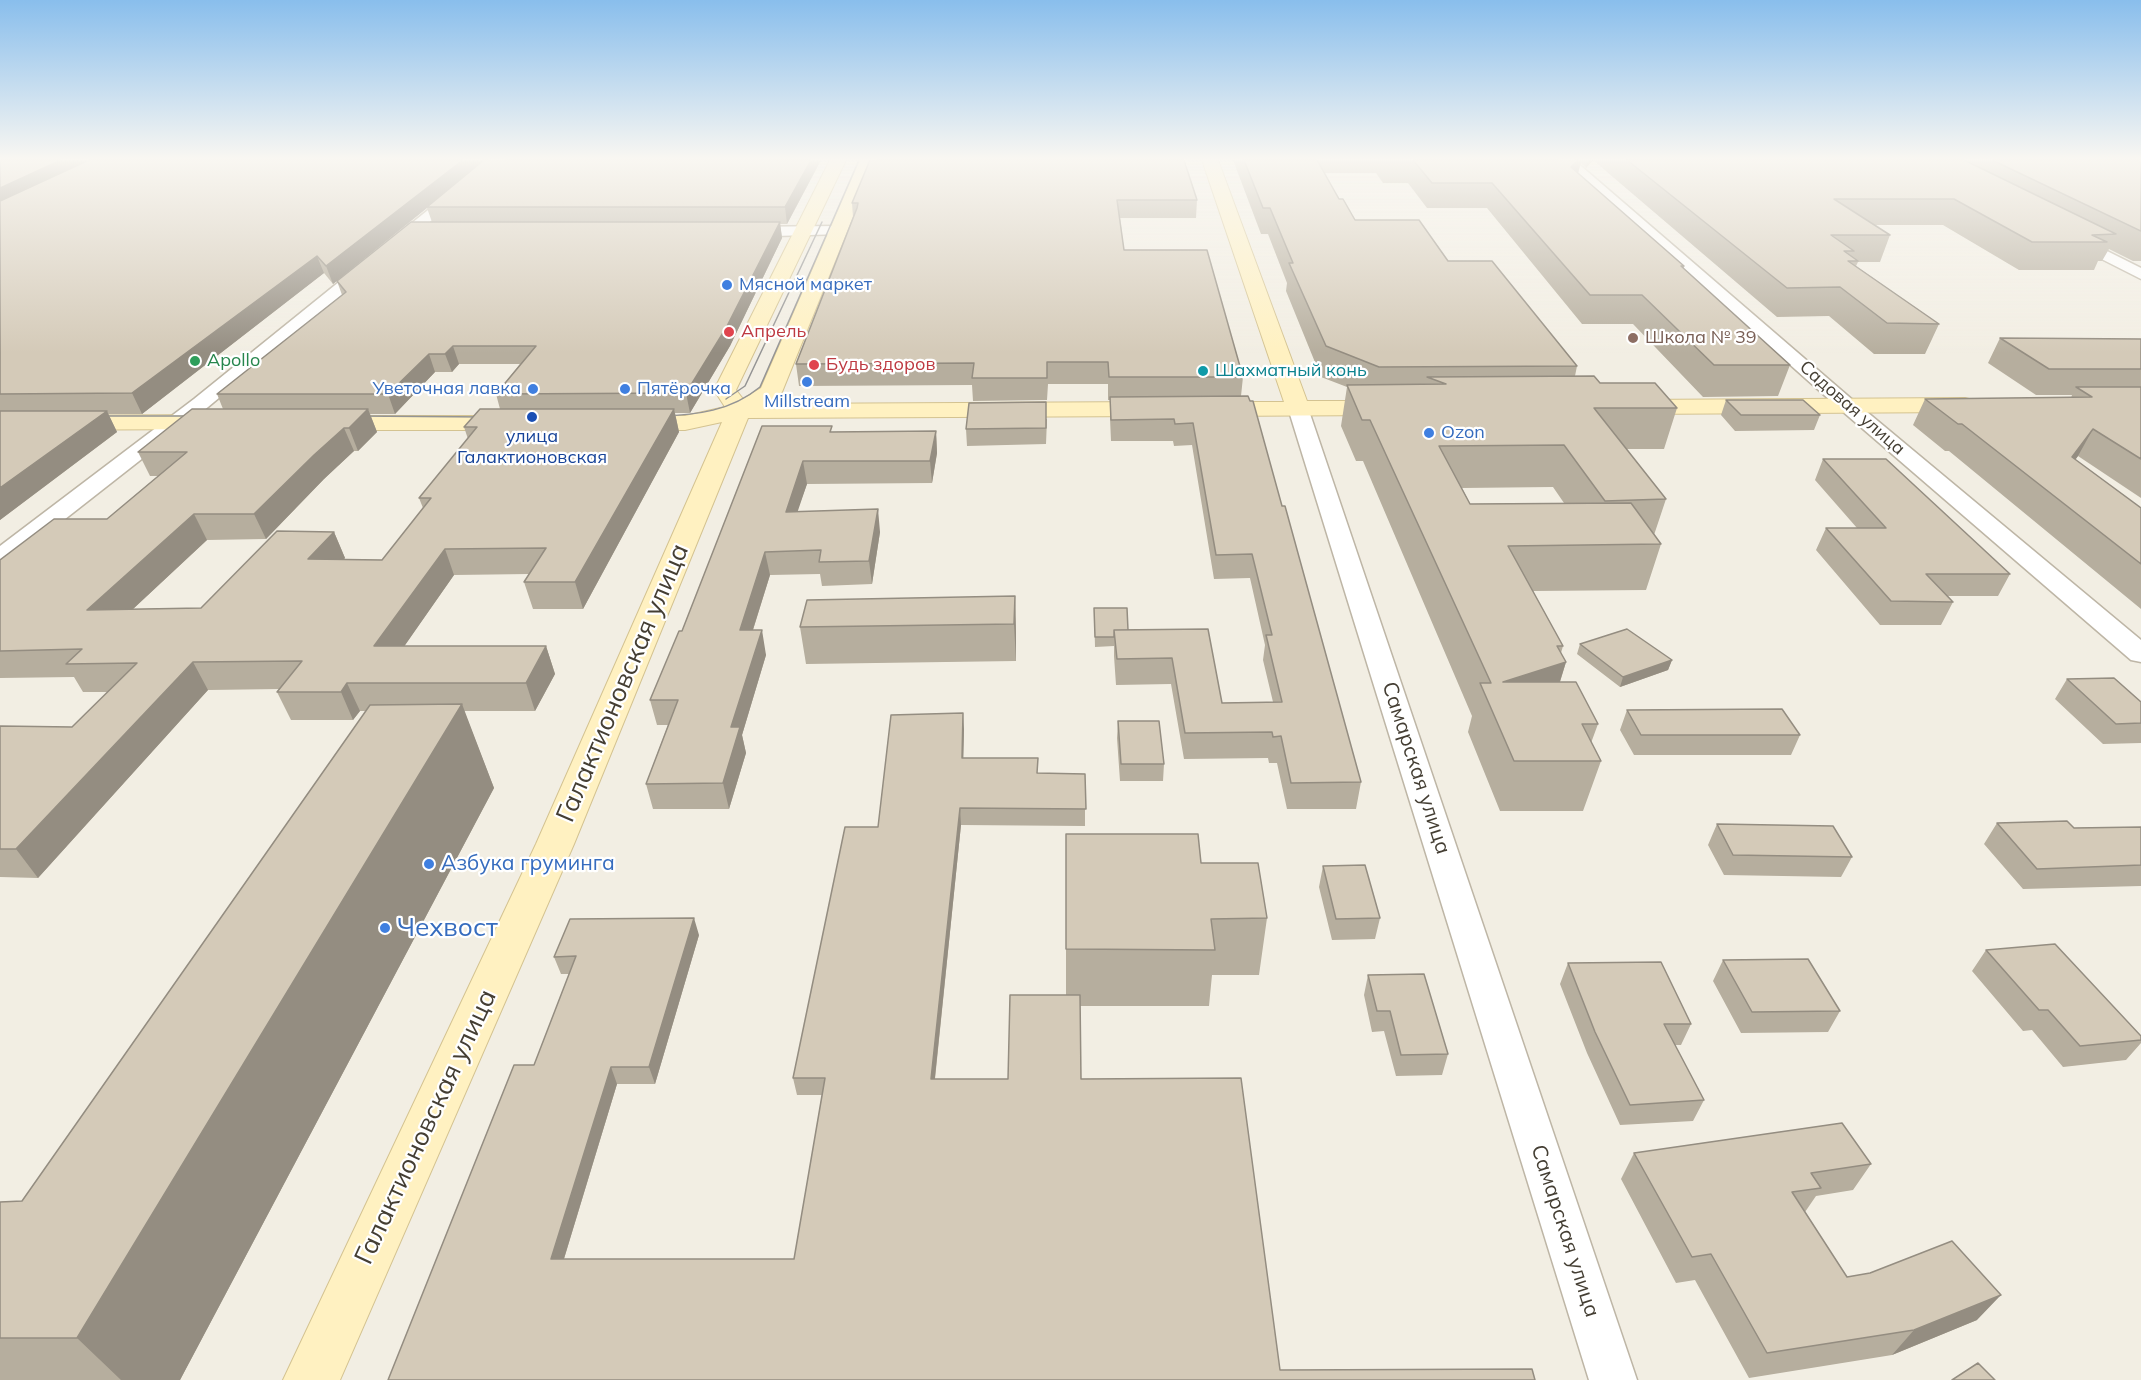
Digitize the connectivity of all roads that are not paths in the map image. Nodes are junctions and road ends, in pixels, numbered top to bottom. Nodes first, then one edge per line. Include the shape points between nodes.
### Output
1 (419, 224) edge
2 (807, 224) edge
3 (841, 224) edge
4 (1233, 224) edge
5 (1640, 224) edge
6 (411, 231) junction
7 (838, 231) junction
8 (2056, 231) edge
9 (438, 232) edge
10 (723, 232) edge
11 (803, 232) junction
12 (2141, 274) edge
13 (627, 402) edge
14 (201, 403) junction
15 (320, 403) edge
16 (0, 404) edge
17 (1992, 405) edge
18 (1848, 406) junction
19 (1614, 407) edge
20 (1298, 408) junction
21 (1417, 408) edge
22 (739, 411) junction
23 (176, 422) junction
24 (0, 423) edge
25 (305, 423) edge
26 (614, 423) edge
27 (0, 558) edge
28 (2141, 654) edge
29 (311, 1380) edge
30 (1613, 1380) edge

1 - 6 street
2 - 11 main road
3 - 7 main road
4 - 20 main road, Самарская улица
5 - 18 street, Садовая улица
6 - 9 street
6 - 14 street
7 - 11 street
7 - 22 main road via 771,392
8 - 12 street
10 - 11 street
11 - 22 main road via 725,390
13 - 22 main road via 698,402
14 - 16 main road
14 - 23 street
14 - 23 main road via 242,413
15 - 25 main road via 525,413
17 - 18 main road
18 - 19 main road
18 - 28 street, Садовая улица
20 - 21 main road
20 - 22 main road
20 - 30 street, Самарская улица
22 - 26 main road via 685,423
22 - 29 main road, Галактионовская улица via 555,844
23 - 24 main road
23 - 27 street

